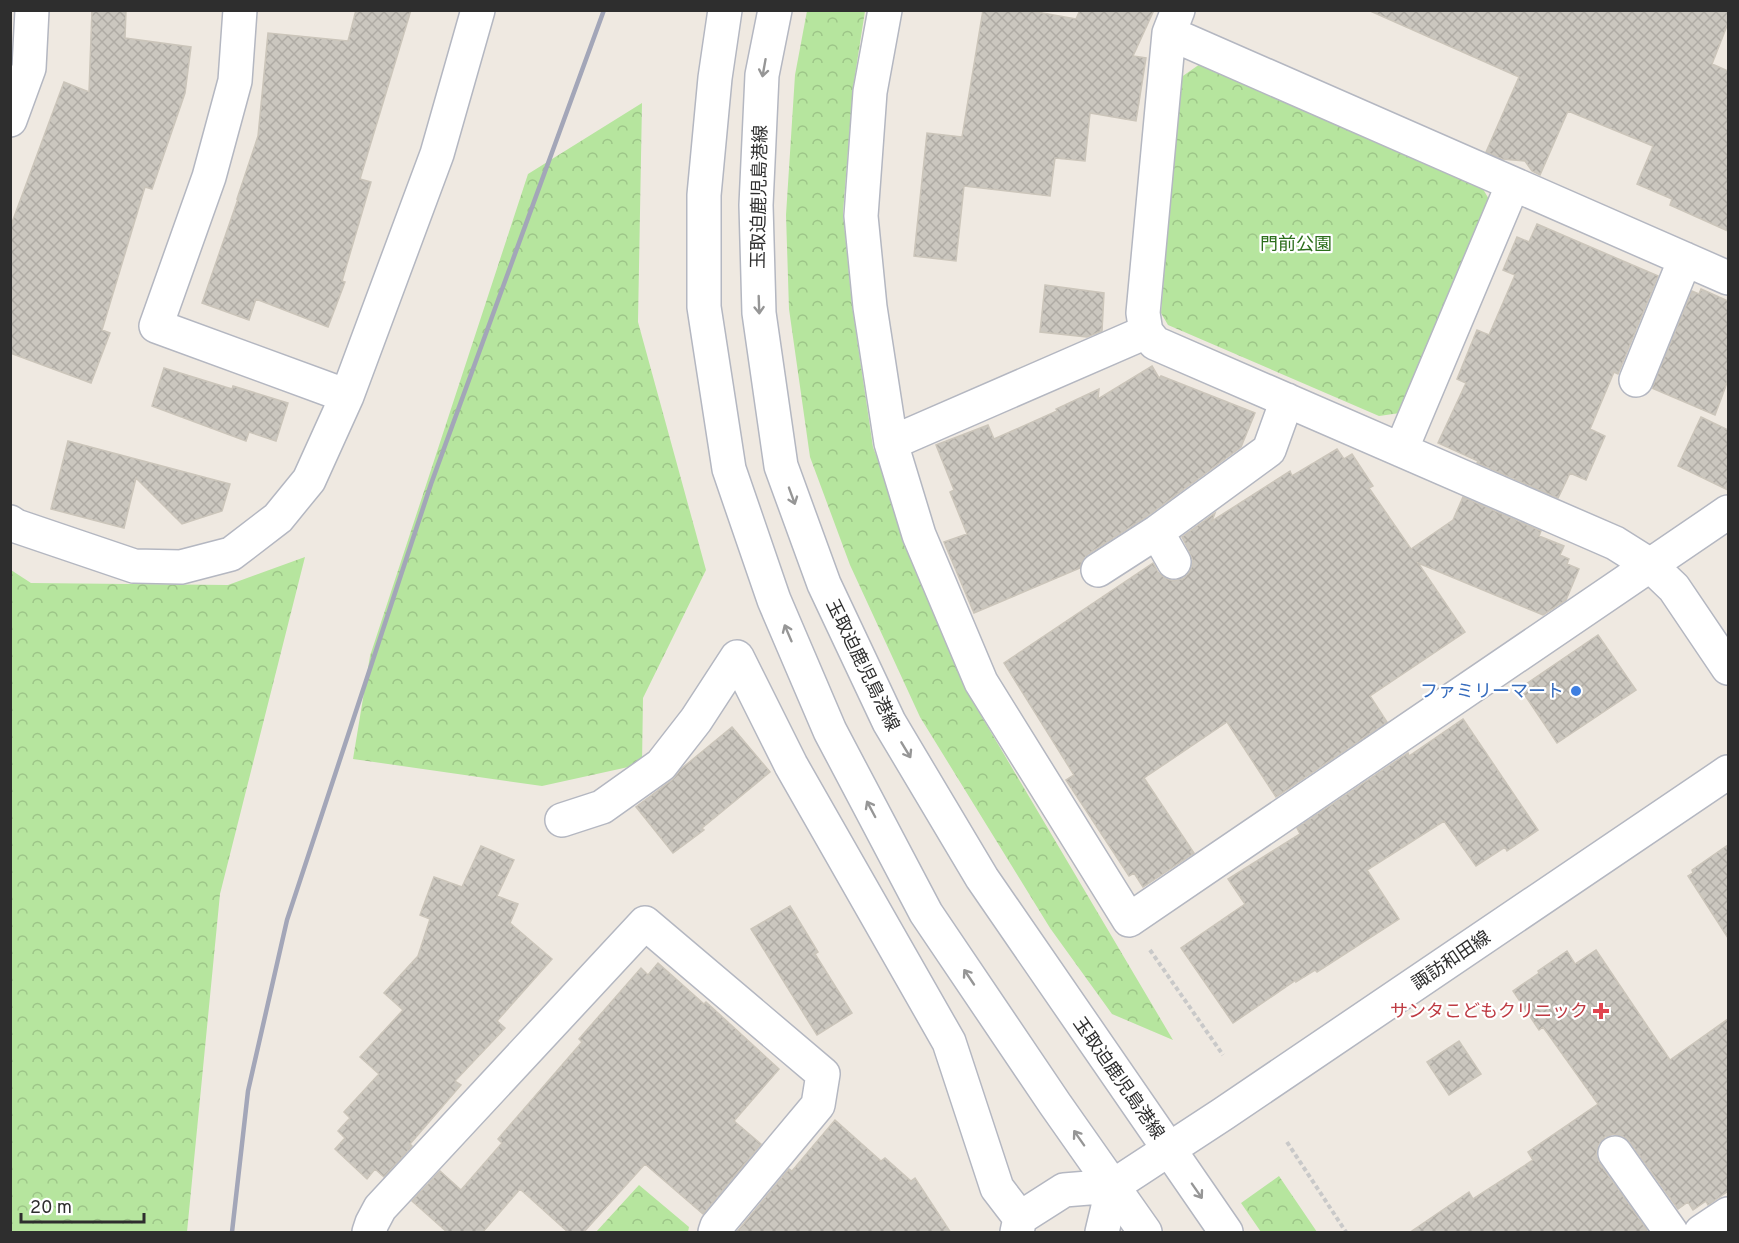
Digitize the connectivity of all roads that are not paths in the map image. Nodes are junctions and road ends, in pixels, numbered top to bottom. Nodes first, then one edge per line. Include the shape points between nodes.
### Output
1 (32, 10) edge
2 (240, 10) edge
3 (477, 10) edge
4 (725, 10) edge
5 (775, 10) edge
6 (885, 10) edge
7 (1173, 22) edge
8 (10, 120) edge
9 (1513, 184) junction
10 (1685, 259) junction
11 (1728, 278) edge
12 (1146, 332) junction
13 (1636, 380) dead end
14 (347, 396) junction
15 (1287, 400) junction
16 (891, 443) junction
17 (1401, 450) junction
18 (1728, 512) edge
19 (10, 522) edge
20 (1157, 532) junction
21 (1174, 562) dead end
22 (1650, 566) junction
23 (1098, 570) dead end
24 (1728, 668) edge
25 (1728, 772) edge
26 (562, 820) dead end
27 (1169, 1150) junction
28 (1616, 1153) dead end
29 (1113, 1186) junction
30 (1728, 1214) edge
31 (1018, 1225) edge
32 (369, 1233) edge
33 (715, 1233) edge
34 (1102, 1233) edge
35 (1145, 1233) edge
36 (1226, 1233) edge
37 (1671, 1233) edge
38 (1701, 1233) edge

1 - 8 street via 29,68
2 - 14 street via 236,81 209,177 156,326
3 - 14 street via 437,154
29 -> 4 street via 926,913 830,731 774,600 729,469 704,307 704,195
5 -> 27 street, 玉取迫鹿児島港線 via 762,75 756,205 759,313 781,466 824,584 889,722 982,879
6 - 16 street via 870,92 861,216 870,307
7 - 9 street
7 - 12 street via 1143,313
9 - 10 street
9 - 17 street
10 - 11 street
10 - 13 street
12 - 15 street via 1155,343
12 - 16 street
14 - 19 street via 309,480 278,518 231,554 181,567 134,566
15 - 17 street
15 - 20 street via 1269,450
16 - 22 street via 918,535 981,682 1129,920
17 - 22 street via 1614,543
18 - 22 street
20 - 21 street
20 - 23 street
22 - 24 street via 1674,588
25 - 27 street, 諏訪和田線
26 - 31 street via 602,807 661,765 737,657 791,765 949,1042 997,1188
27 - 29 street, 諏訪和田線
27 -> 36 street, 玉取迫鹿児島港線
28 - 37 street
29 - 31 street via 1064,1190
29 - 34 street
29 - 35 street
30 - 38 street
32 - 33 street via 380,1208 645,923 823,1074 818,1105

